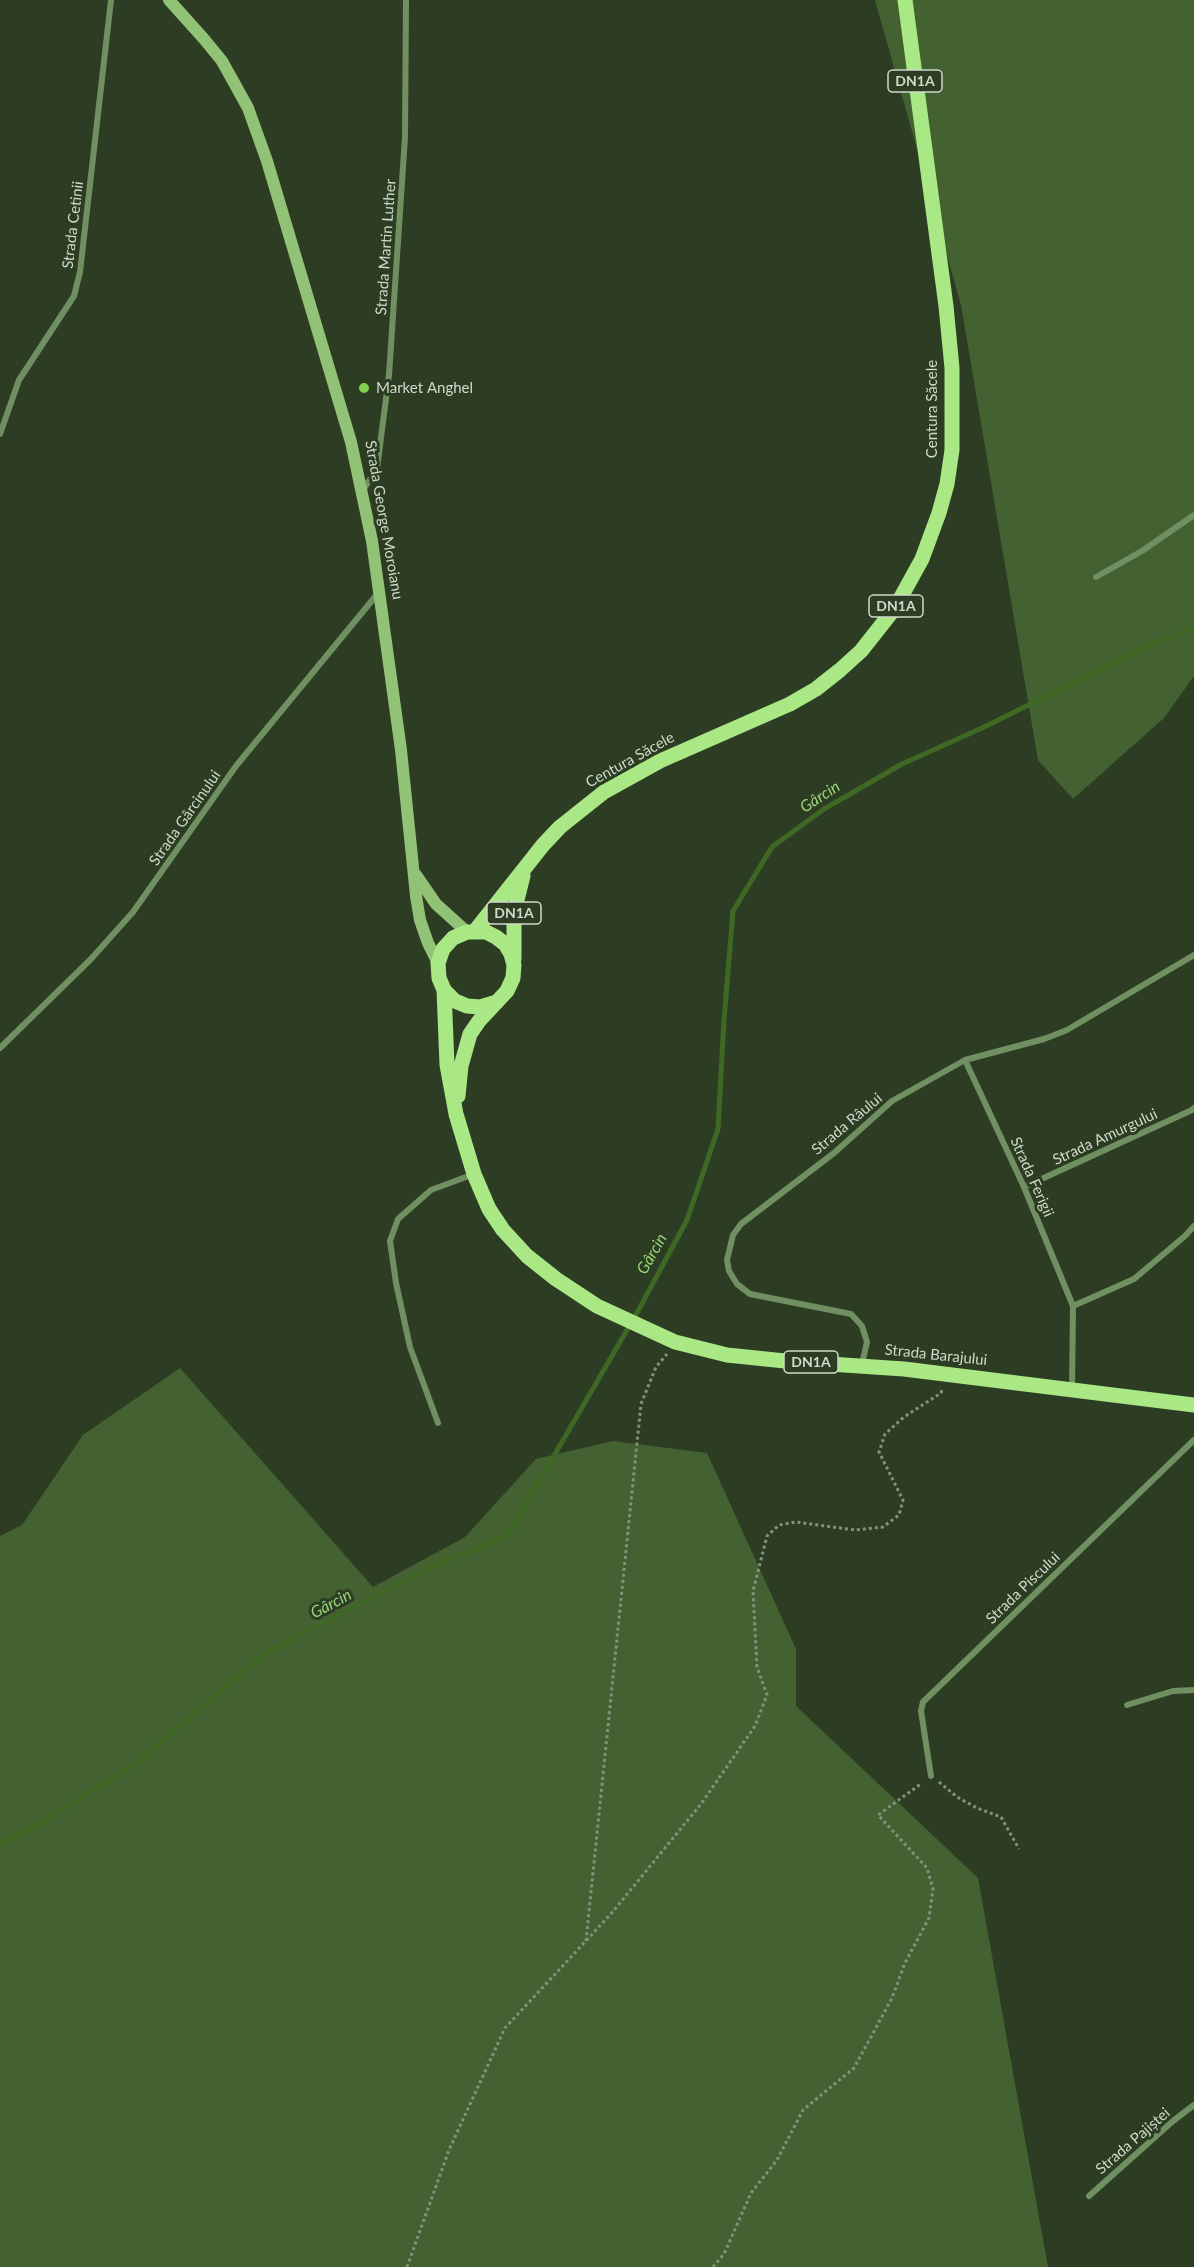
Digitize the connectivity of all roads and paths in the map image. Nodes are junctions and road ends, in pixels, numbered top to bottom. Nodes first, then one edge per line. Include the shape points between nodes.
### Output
1 (111, 0) edge
2 (169, 0) edge
3 (406, 0) edge
4 (905, 0) edge
5 (0, 434) edge
6 (363, 490) junction
7 (1194, 514) edge
8 (1096, 577) dead end
9 (380, 591) junction
10 (528, 864) junction
11 (414, 872) junction
12 (471, 932) junction
13 (1194, 955) edge
14 (438, 963) junction
15 (514, 965) junction
16 (444, 990) junction
17 (497, 1002) junction
18 (0, 1048) edge
19 (965, 1060) junction
20 (1194, 1108) edge
21 (456, 1114) junction
22 (474, 1174) junction
23 (1024, 1187) junction
24 (1194, 1226) edge
25 (1072, 1306) junction
26 (675, 1342) junction
27 (862, 1365) junction
28 (947, 1373) junction
29 (1072, 1389) junction
30 (1194, 1405) edge
31 (438, 1423) dead end
32 (1194, 1440) edge
33 (1194, 1690) edge
34 (1127, 1705) dead end
35 (931, 1776) junction
36 (1019, 1849) dead end
37 (585, 1942) junction
38 (1194, 2105) edge
39 (1089, 2196) dead end
40 (407, 2267) edge
41 (713, 2267) edge

1 - 5 street, Strada Cetinii via 75,296 19,380
2 - 6 main road, Strada George Moroianu via 222,61 255,126 337,391
3 - 6 street, Strada Martin Luther via 405,137 389,375 377,470
4 - 10 main road, Centura Săcele / DN1A via 952,368 952,450 947,484 922,559 895,608 861,651 840,670 790,704 660,761 604,792 560,827
6 - 9 main road, Strada George Moroianu
7 - 8 street via 1142,551
9 - 11 main road, Strada George Moroianu
9 - 18 street, Strada Gârcinului via 236,766 134,912
10 - 12 main road, Centura Săcele / DN1A
10 - 15 main road, Centura Săcele / DN1A via 514,912
11 - 12 main road, Strada George Moroianu via 436,904
11 - 14 main road, Strada George Moroianu via 420,920
12 - 14 main road, DN1A via 453,938
12 - 15 main road, DN1A via 496,937 505,944
13 - 19 street, Strada Râului via 1067,1030
14 - 16 main road, DN1A
15 - 17 main road, DN1A via 513,978
16 - 17 main road via 467,1006
16 - 21 main road, DN1A via 447,1065
17 - 21 main road, DN1A via 467,1042
19 - 23 street, Strada Ferigii
19 - 27 street, Strada Râului via 892,1101 732,1235 727,1260 737,1284 750,1294 851,1314 862,1326 867,1342
20 - 23 street, Strada Amurgului
21 - 22 main road, DN1A
22 - 26 main road, DN1A via 489,1209 527,1256 597,1306
22 - 31 street via 431,1190 398,1219 390,1241 410,1347
23 - 25 street, Strada Ferigii
24 - 25 street via 1134,1279
25 - 29 street, Strada Ferigii
26 - 27 main road, Strada Barajului / DN1A via 727,1355
26 - 37 path via 656,1367 641,1404
27 - 28 main road, Strada Barajului / DN1A
28 - 29 main road, Strada Barajului / DN1A
28 - 37 path via 941,1393 885,1434 879,1452 903,1500 899,1515 884,1527 855,1530 796,1522 779,1525 767,1536 753,1591 757,1667 767,1695 755,1726 701,1804
29 - 30 main road, Strada Barajului / DN1A
32 - 35 street, Strada Piscului via 923,1702
33 - 34 street via 1173,1691
35 - 36 path via 957,1797 1001,1817
35 - 41 path via 878,1815 927,1868 933,1889 929,1918 854,2068 803,2109 777,2160 752,2193 724,2254
37 - 40 path via 505,2028 449,2151
38 - 39 street, Strada Pajiștei

